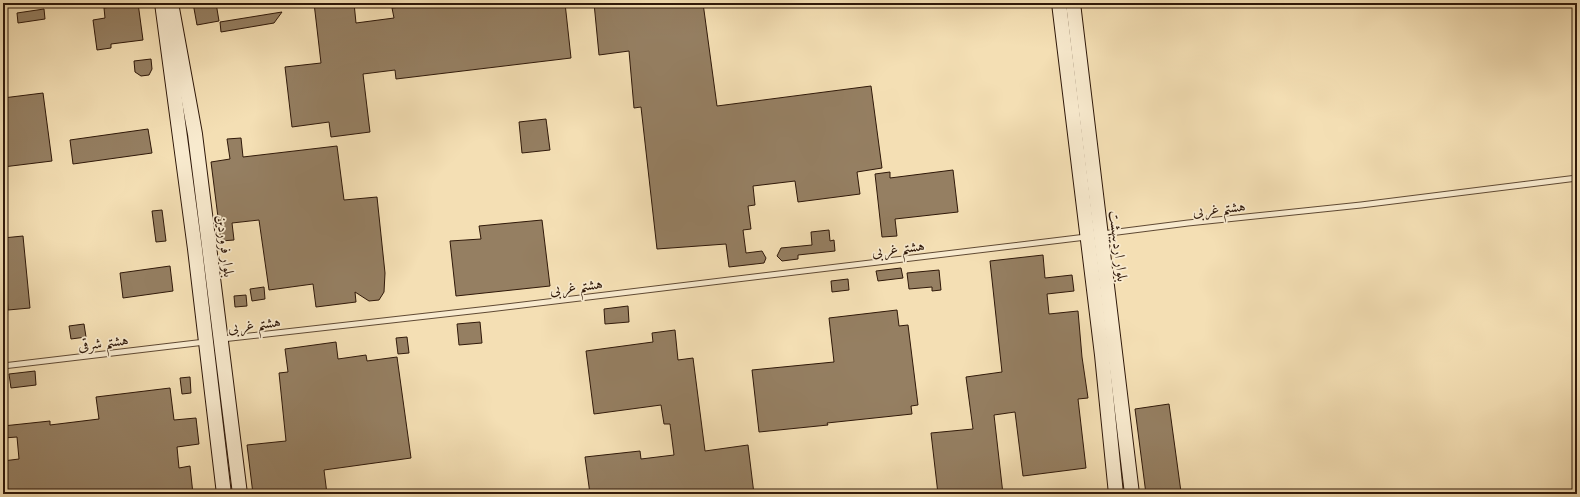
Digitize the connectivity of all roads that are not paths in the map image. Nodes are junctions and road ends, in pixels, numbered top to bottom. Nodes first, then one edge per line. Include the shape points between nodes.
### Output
1 (162, 3) edge
2 (171, 3) edge
3 (1059, 3) edge
4 (1073, 3) edge
5 (1577, 178) edge
6 (1094, 235) junction
7 (221, 339) junction
8 (205, 342) junction
9 (3, 366) edge
10 (224, 494) edge
11 (240, 494) edge
12 (1116, 494) edge
13 (1132, 494) edge

1 - 8 street
2 - 7 street, بلوار فروردین via 195,134
3 - 6 street, بلوار اردیبهشت
4 - 6 street, بلوار اردیبهشت
5 - 6 lane, هشتم غربی
6 - 7 lane, هشتم غربی
6 - 12 street, بلوار اردیبهشت via 1102,355
6 - 13 street, بلوار اردیبهشت
7 - 8 street
7 - 11 street, بلوار فروردین
8 - 9 lane, هشتم شرقی
8 - 10 street

